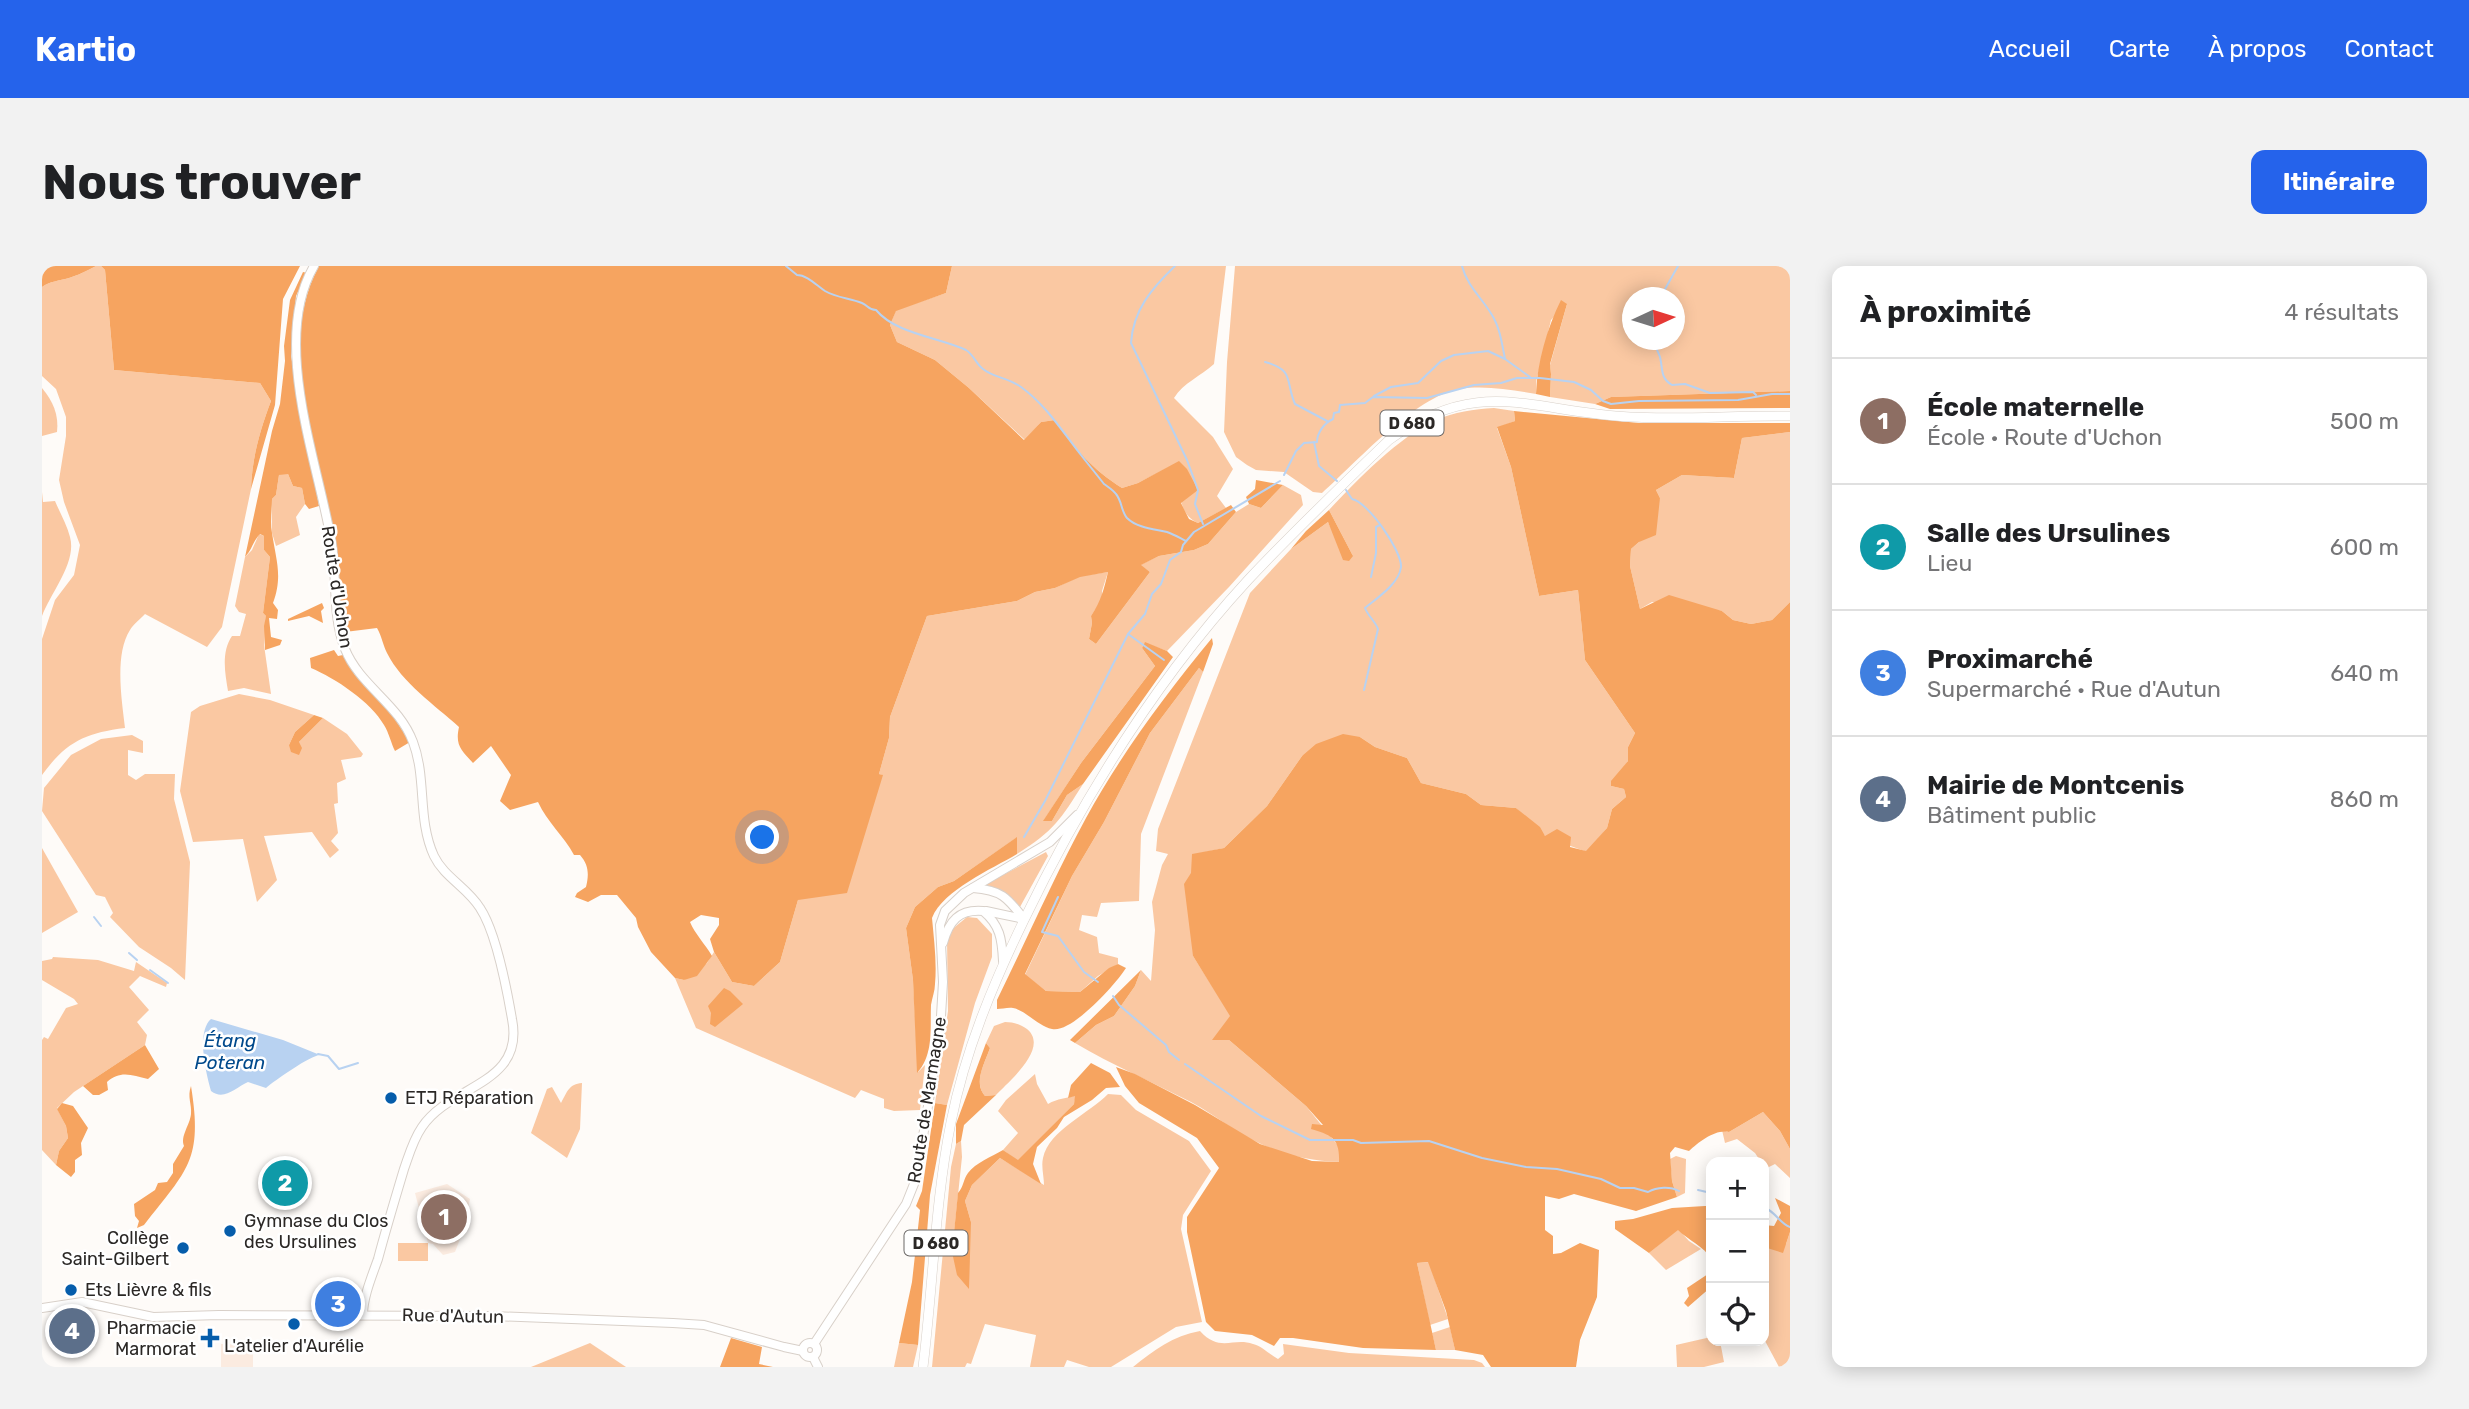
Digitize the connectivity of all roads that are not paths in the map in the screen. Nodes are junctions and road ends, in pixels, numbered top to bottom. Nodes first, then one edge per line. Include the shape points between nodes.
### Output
1 (314, 266) edge
2 (1790, 416) edge
3 (1079, 812) junction
4 (972, 888) junction
5 (983, 911) junction
6 (1024, 919) junction
7 (941, 952) junction
8 (1003, 961) junction
9 (42, 1308) edge
10 (363, 1315) junction
11 (814, 1344) junction
12 (803, 1350) junction
13 (813, 1357) junction
14 (818, 1367) edge
15 (923, 1367) edge

1 - 10 main road, Route d'Uchon via 301,300 297,360 310,449 332,543 342,640 360,675 407,728 418,756 427,839 435,859 481,909 514,1030 513,1050 505,1064 438,1110 418,1133
2 - 3 main road, D 680 via 1629,417 1480,401 1413,422 1389,440 1247,581 1174,670
3 - 4 main road, Route de Marmagne via 1050,842
3 - 6 main road, D 680
4 - 6 main road via 1003,895
4 - 7 main road, Route de Marmagne via 945,911 940,925
5 - 6 main road
5 - 7 main road, Route de Marmagne via 967,911 953,920
5 - 8 main road via 1002,937
6 - 8 main road, D 680
7 - 11 main road, Route de Marmagne via 940,1033 916,1179 906,1204
8 - 15 main road, D 680 via 951,1120
9 - 10 main road, Rue d'Autun via 82,1302 153,1317
10 - 12 main road, Rue d'Autun via 704,1325
11 - 12 main road via 808,1343
11 - 13 main road via 818,1349
12 - 13 main road
13 - 14 main road

